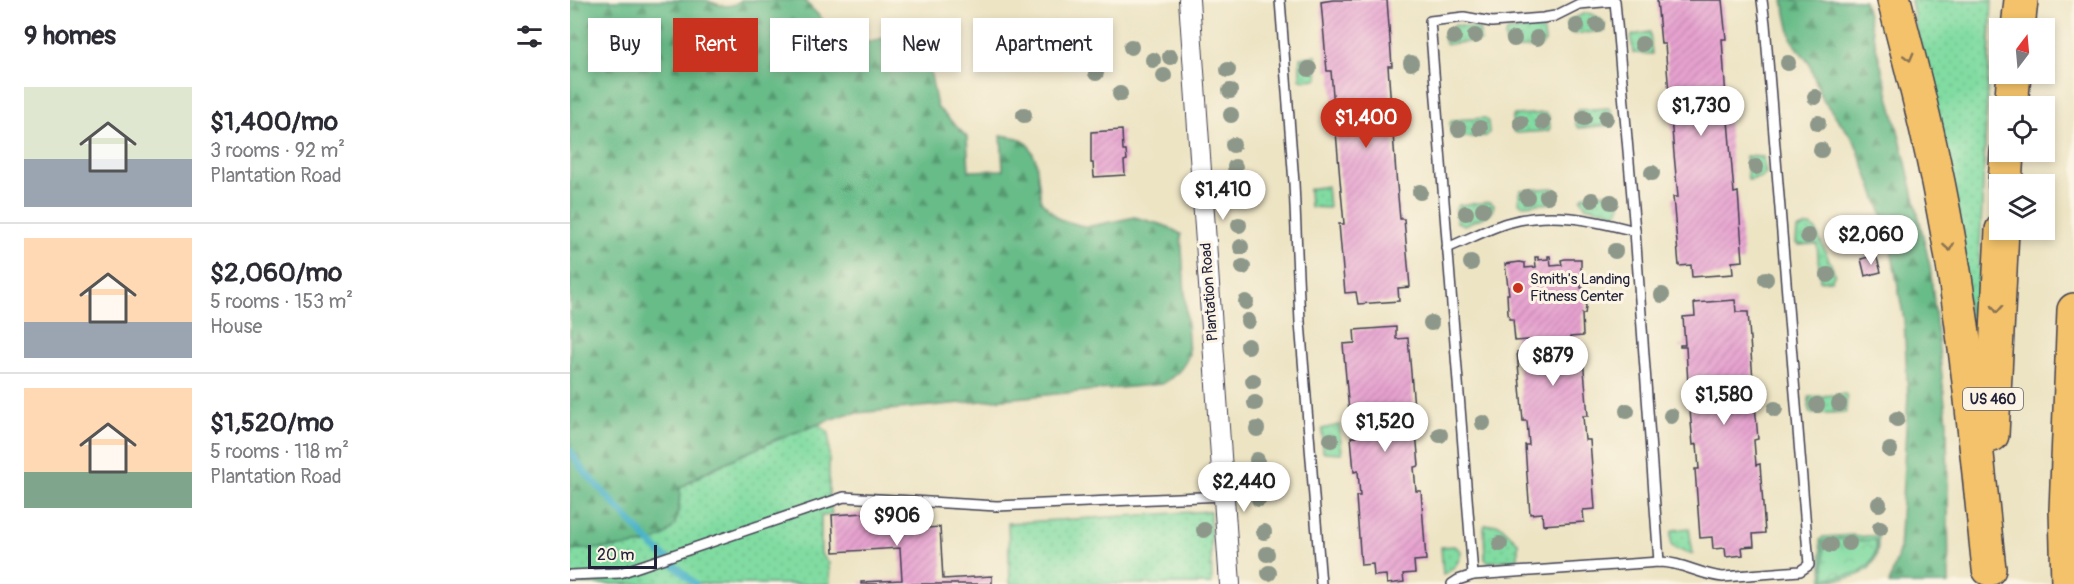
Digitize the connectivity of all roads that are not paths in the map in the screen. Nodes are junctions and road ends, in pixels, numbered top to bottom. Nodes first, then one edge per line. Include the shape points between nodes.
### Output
1 (1189, 0) edge
2 (1280, 0) edge
3 (1762, 0) edge
4 (1894, 0) edge
5 (2021, 0) edge
6 (2019, 18) edge
7 (1635, 231) junction
8 (2001, 240) edge
9 (1447, 248) junction
10 (2074, 310) edge
11 (1223, 496) junction
12 (1659, 562) junction
13 (1473, 575) junction
14 (570, 576) edge
15 (1989, 577) edge
16 (1230, 584) edge
17 (1321, 584) edge
18 (1452, 584) edge
19 (2068, 584) edge

1 - 11 street, Plantation Road
2 - 17 lane
3 - 12 lane via 1810,561 1800,571 1723,577
4 -> 15 highway via 1943,209 1968,365
5 - 6 highway
7 - 9 lane via 1570,217 1538,217 1507,223
7 - 9 lane via 1615,1 1579,4 1543,18 1492,22 1464,17 1430,21
7 - 12 lane
8 -> 15 highway, US 460 via 1992,411
9 - 13 lane
10 - 19 highway via 2066,510
11 - 14 lane via 997,506 844,497 620,573
11 - 16 street, Plantation Road
12 - 13 lane
13 - 18 lane

